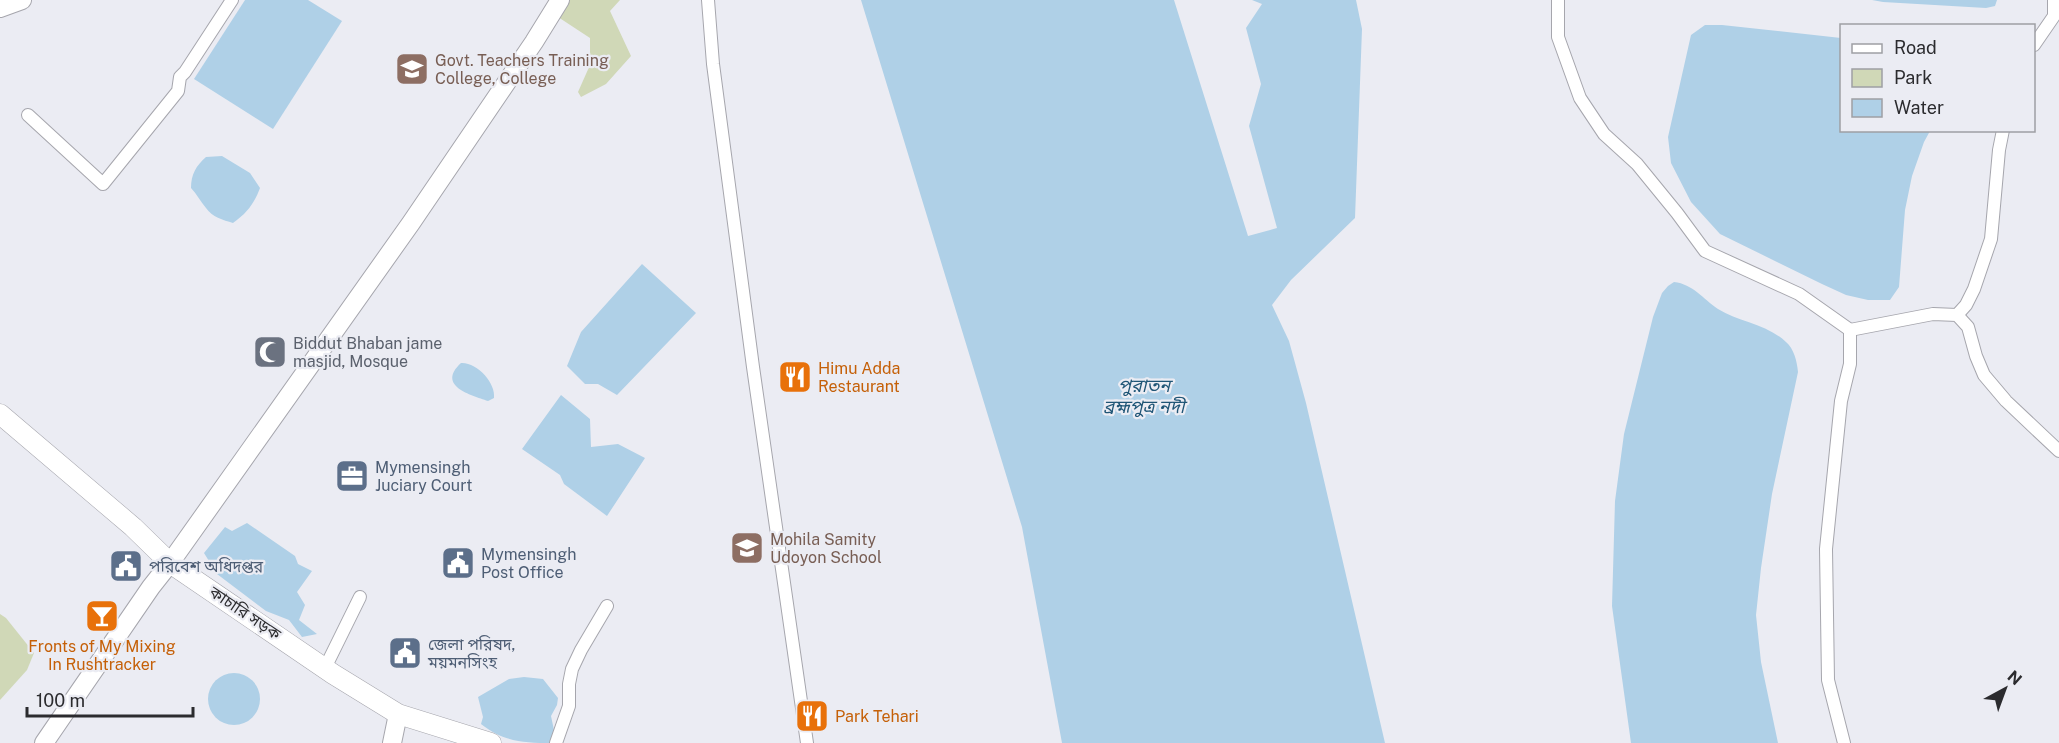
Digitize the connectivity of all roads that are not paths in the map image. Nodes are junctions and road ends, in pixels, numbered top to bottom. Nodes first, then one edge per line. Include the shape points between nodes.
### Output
1 (22, 0) edge
2 (232, 0) edge
3 (560, 0) edge
4 (708, 0) edge
5 (1558, 0) edge
6 (2054, 0) edge
7 (0, 8) edge
8 (2035, 44) edge
9 (28, 115) dead end
10 (2003, 132) edge
11 (1957, 315) junction
12 (1850, 330) junction
13 (0, 414) edge
14 (2059, 451) edge
15 (170, 563) junction
16 (360, 597) dead end
17 (608, 606) dead end
18 (325, 668) junction
19 (398, 714) junction
20 (44, 743) edge
21 (392, 743) edge
22 (490, 743) edge
23 (556, 743) edge
24 (807, 743) edge
25 (1844, 743) edge

1 - 7 street
2 - 9 street via 180,77 178,91 103,184
3 - 15 street via 411,222
4 - 24 street via 750,344
5 - 12 street via 1558,37 1580,98 1604,135 1637,164 1705,251 1799,294
6 - 8 street via 2054,16
10 - 11 street via 1991,239 1974,289
11 - 12 street via 1933,314
11 - 14 street via 1968,327 1984,375
12 - 25 street via 1850,364 1841,401 1826,549 1828,680
13 - 15 main road, কাচারি সড়ক
15 - 18 main road, কাচারি সড়ক
15 - 20 street
16 - 18 street
17 - 23 street via 572,669 569,706
18 - 19 main road, কাচারি সড়ক
19 - 21 street
19 - 22 main road, কাচারি সড়ক

